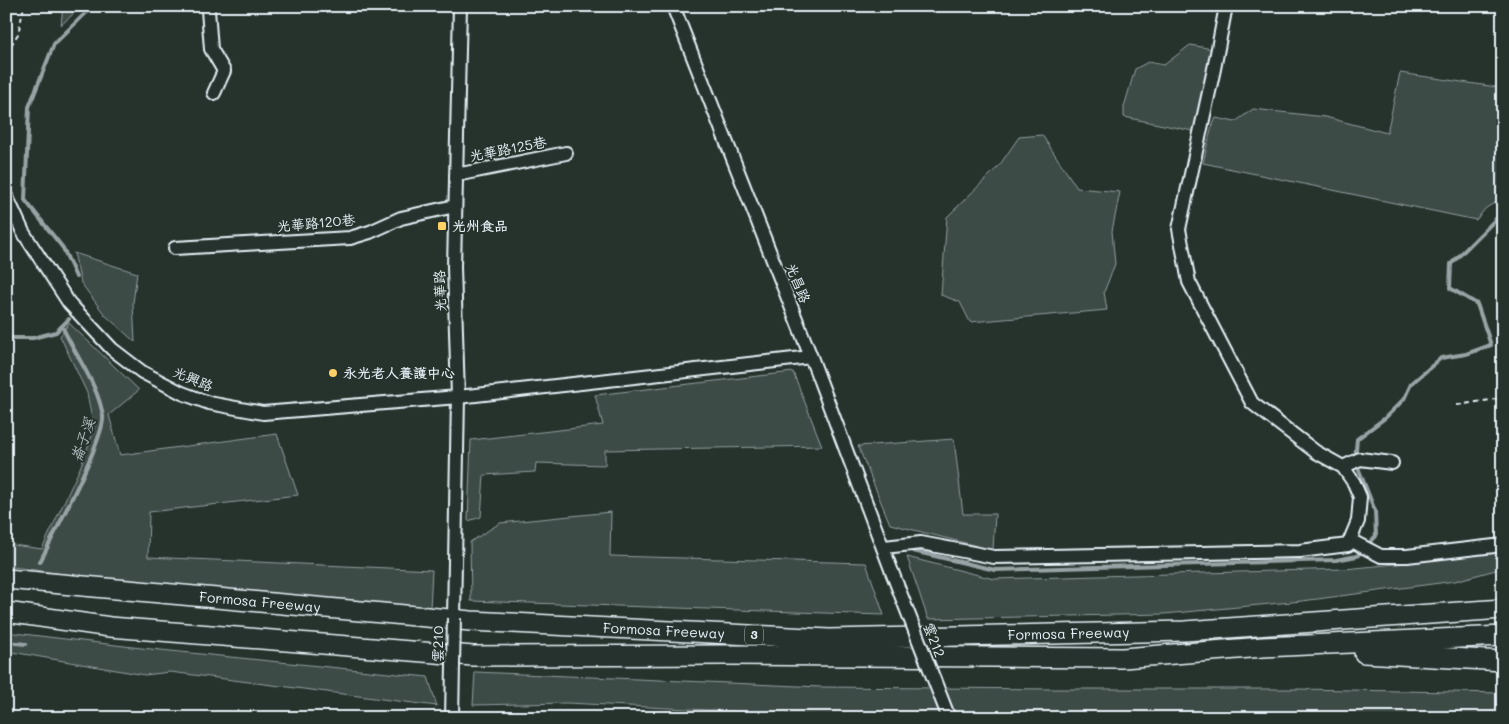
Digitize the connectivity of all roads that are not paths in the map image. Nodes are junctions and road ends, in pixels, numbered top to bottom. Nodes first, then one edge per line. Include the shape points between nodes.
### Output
1 (209, 6) edge
2 (460, 6) edge
3 (672, 6) edge
4 (1226, 6) edge
5 (214, 93) dead end
6 (566, 153) dead end
7 (456, 174) junction
8 (6, 195) edge
9 (455, 206) junction
10 (175, 248) dead end
11 (811, 357) junction
12 (458, 396) junction
13 (1392, 463) dead end
14 (1343, 467) junction
15 (1350, 540) junction
16 (1503, 545) edge
17 (884, 547) junction
18 (892, 572) joint
19 (454, 575) joint
20 (6, 579) edge
21 (1503, 609) edge
22 (6, 612) edge
23 (1503, 636) edge
24 (1263, 647) junction
25 (1503, 661) edge
26 (452, 716) edge
27 (949, 718) edge

1 - 5 street via 211,49 224,71
2 - 7 street, 光華路 / 雲210
3 - 11 street, 光昌路 / 雲212
4 - 14 street via 1179,229 1189,282 1252,403 1316,452
6 - 7 street, 光華路125巷
7 - 9 street, 光華路 / 雲210
8 - 12 street, 光興路 via 23,232 69,303 112,349 142,372 182,393 208,404 263,413
9 - 10 street, 光華路120巷 via 401,218 350,238
9 - 12 street, 光華路 / 雲210
11 - 12 street, 光興路
11 - 17 street, 光昌路 / 雲212
12 - 19 street, 光華路 / 雲210
13 - 14 street via 1360,459
14 - 15 street via 1360,496 1358,521
15 - 16 street via 1381,556
15 - 17 street via 1348,545 1300,550 994,557 921,543
17 - 18 street, 光昌路 / 雲212
18 - 27 street, 雲212 / 雲212, bridge
19 - 26 street, 雲210 / 雲210, bridge
20 - 21 highway, Formosa Freeway / 3 via 471,621 829,639 1185,631
22 - 24 highway, Formosa Freeway / 3 via 110,627 473,656 1123,658
23 - 24 highway, Formosa Freeway / 3
24 - 25 highway

